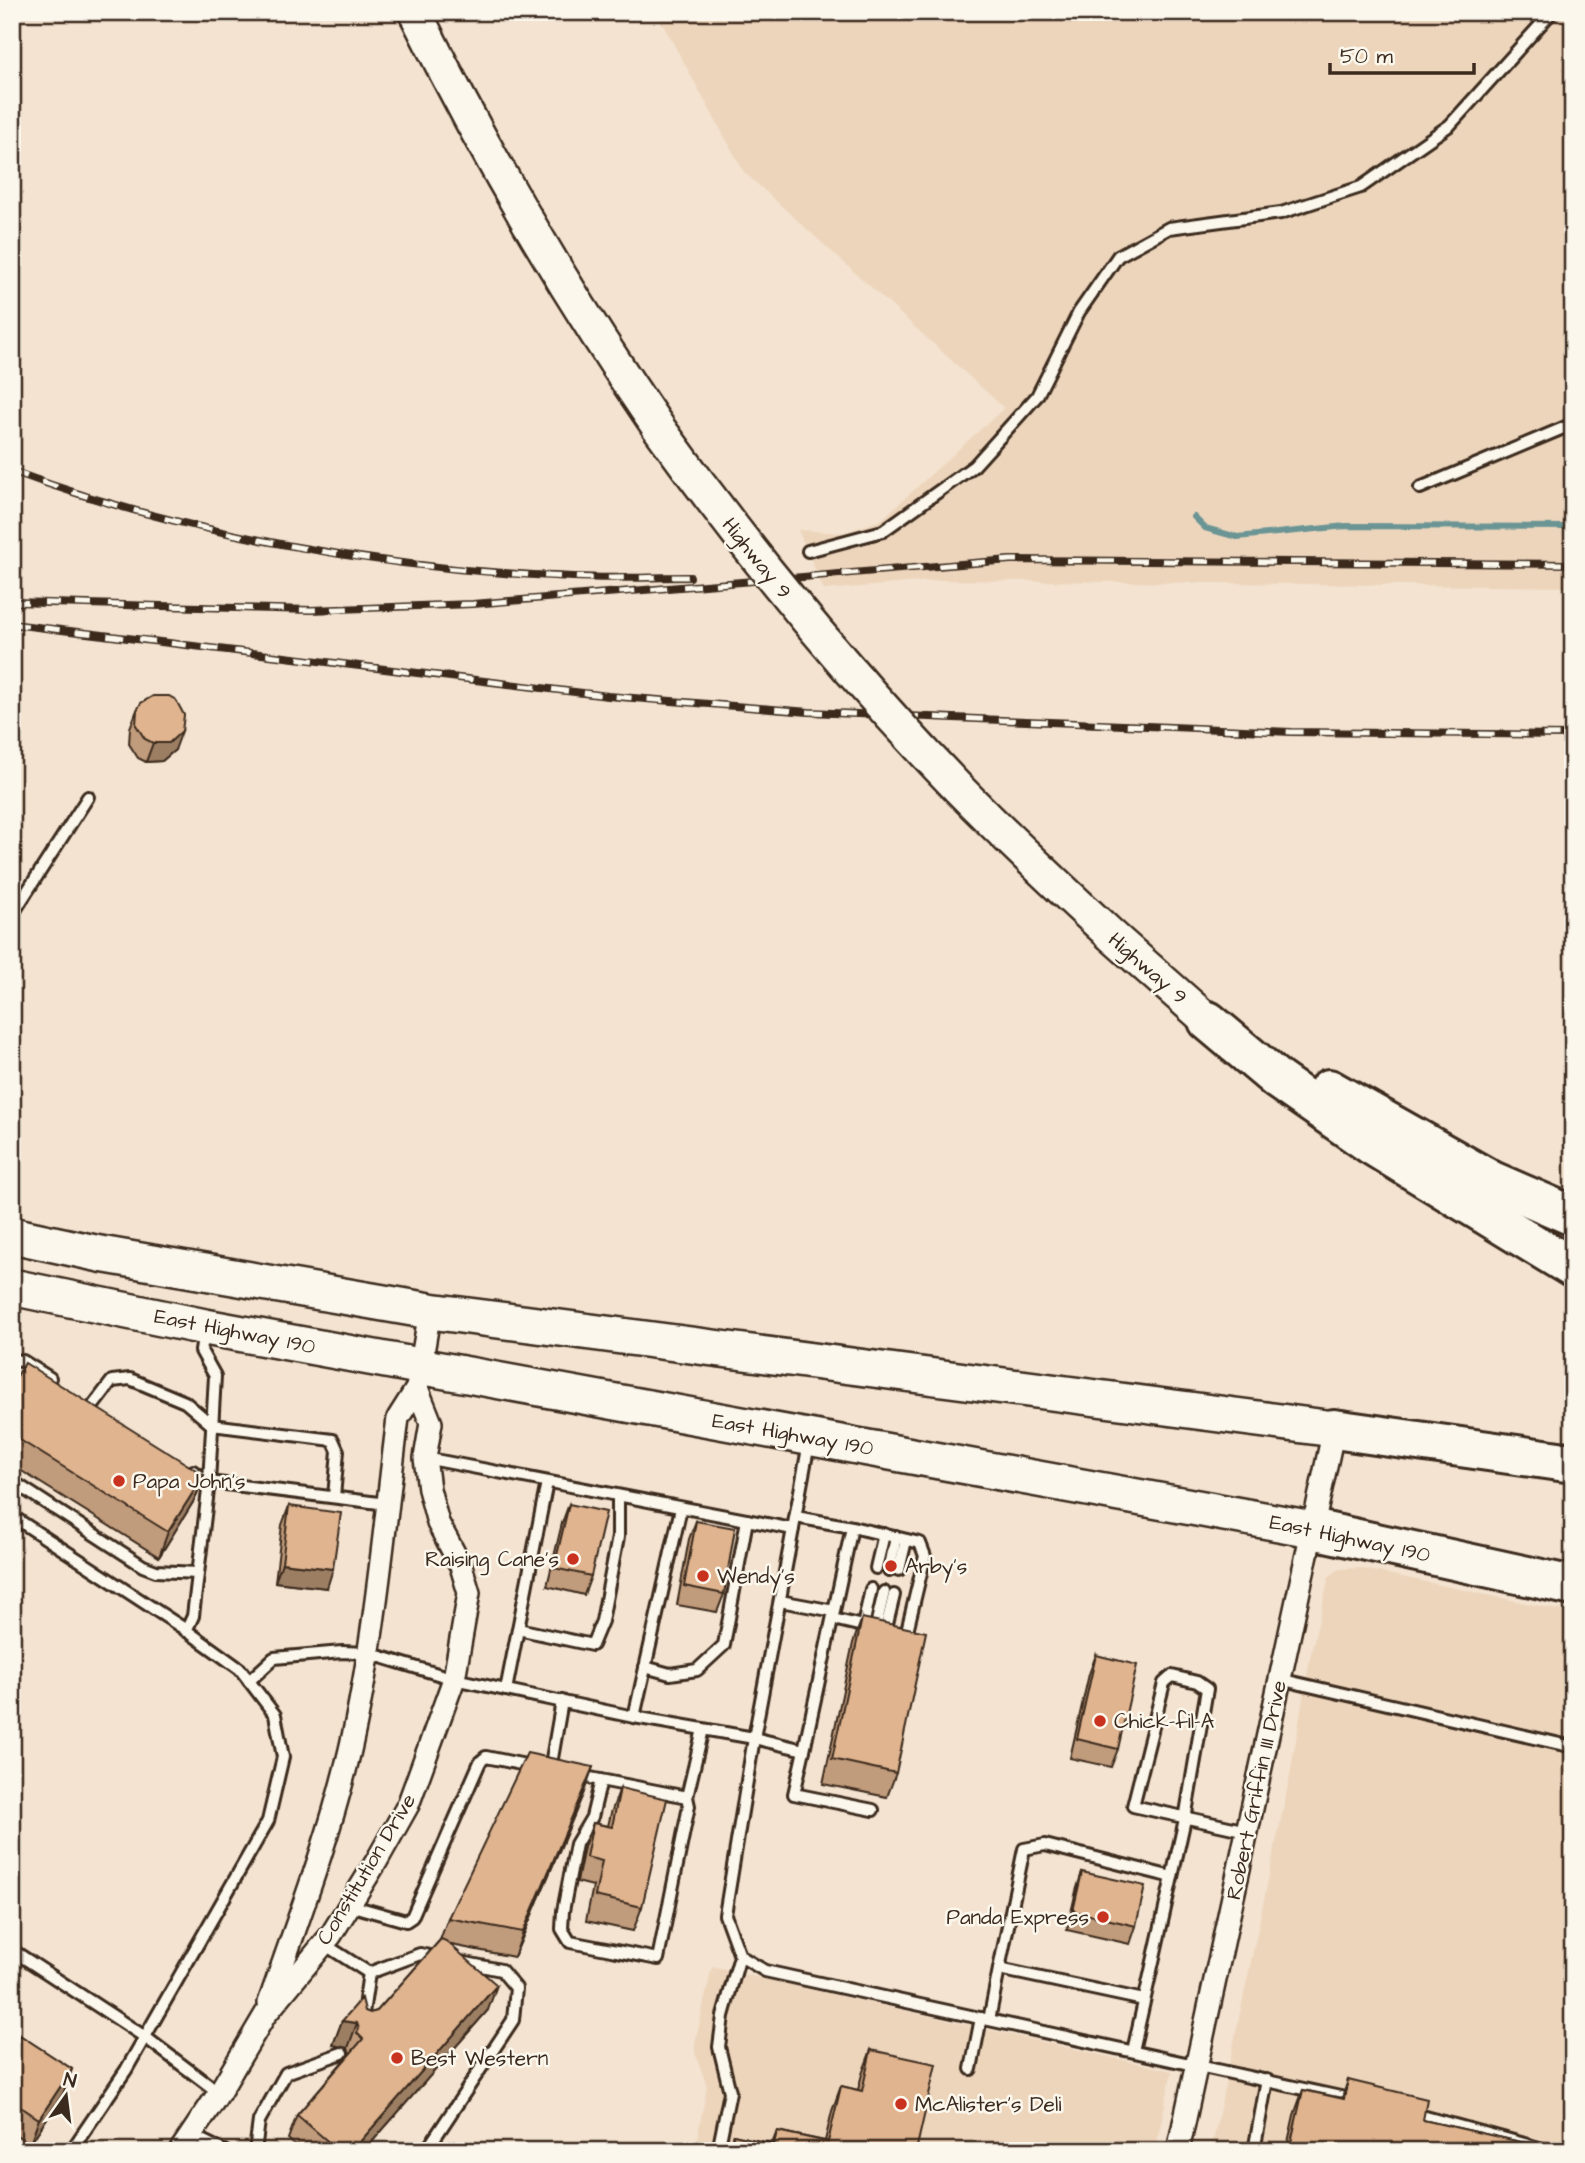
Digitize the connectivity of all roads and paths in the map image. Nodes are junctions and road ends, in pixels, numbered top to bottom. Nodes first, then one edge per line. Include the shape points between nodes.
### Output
1 (415, 12) edge
2 (1552, 12) edge
3 (1573, 424) edge
4 (1420, 488) dead end
5 (808, 551) dead end
6 (88, 797) dead end
7 (12, 915) edge
8 (1208, 1021) junction
9 (1573, 1216) edge
10 (12, 1235) edge
11 (12, 1253) edge
12 (100, 1254) junction
13 (1573, 1268) edge
14 (12, 1287) edge
15 (430, 1311) junction
16 (205, 1327) junction
17 (12, 1360) edge
18 (419, 1377) junction
19 (58, 1384) edge
20 (81, 1399) edge
21 (93, 1406) junction
22 (104, 1414) edge
23 (212, 1425) junction
24 (1334, 1429) junction
25 (810, 1437) junction
26 (425, 1458) junction
27 (1573, 1463) edge
28 (186, 1466) edge
29 (12, 1481) edge
30 (209, 1482) junction
31 (547, 1482) junction
32 (618, 1496) junction
33 (334, 1497) junction
34 (387, 1504) junction
35 (681, 1508) junction
36 (12, 1516) edge
37 (796, 1517) junction
38 (747, 1520) junction
39 (852, 1527) junction
40 (1312, 1529) junction
41 (793, 1530) junction
42 (884, 1534) junction
43 (901, 1538) junction
44 (876, 1568) dead end
45 (894, 1570) dead end
46 (198, 1573) junction
47 (1573, 1586) edge
48 (872, 1589) dead end
49 (889, 1593) dead end
50 (780, 1601) junction
51 (834, 1615) junction
52 (863, 1626) junction
53 (518, 1629) junction
54 (186, 1631) junction
55 (880, 1631) junction
56 (368, 1653) junction
57 (645, 1667) junction
58 (454, 1679) junction
59 (1279, 1679) junction
60 (249, 1681) junction
61 (506, 1690) junction
62 (562, 1702) junction
63 (634, 1717) junction
64 (703, 1729) junction
65 (754, 1738) junction
66 (1573, 1747) edge
67 (804, 1750) junction
68 (550, 1770) junction
69 (601, 1780) junction
70 (687, 1797) junction
71 (873, 1810) dead end
72 (1185, 1819) junction
73 (1247, 1831) junction
74 (1172, 1877) junction
75 (349, 1905) junction
76 (324, 1944) junction
77 (12, 1950) edge
78 (740, 1956) junction
79 (999, 1969) junction
80 (369, 1973) junction
81 (1144, 2000) junction
82 (265, 2015) junction
83 (985, 2019) junction
84 (361, 2030) edge
85 (145, 2037) junction
86 (1133, 2051) junction
87 (342, 2053) dead end
88 (1196, 2065) junction
89 (971, 2069) dead end
90 (1267, 2080) junction
91 (219, 2093) junction
92 (1369, 2102) edge
93 (1405, 2111) edge
94 (185, 2143) edge
95 (71, 2151) edge
96 (224, 2151) edge
97 (254, 2151) edge
98 (426, 2151) edge
99 (718, 2151) edge
100 (1178, 2151) edge
101 (1254, 2151) edge
102 (1550, 2151) edge

1 - 8 main road, Highway 9, bridge via 502,181 606,351 711,502 817,632 978,808
2 - 5 lane via 1450,125 1361,187 1282,213 1169,228 1118,256 1079,312 1037,397 974,466 883,531
3 - 4 lane
6 - 7 lane
8 - 9 highway, Highway 9 via 1492,1181
8 - 13 highway, Highway 9 via 1278,1080 1370,1144
10 - 12 main road
11 - 12 main road via 56,1263
12 - 15 main road
14 - 16 main road, East Highway 190
15 - 18 street, Constitution Drive
15 - 24 main road
16 - 18 main road, East Highway 190
16 - 23 lane via 201,1351 215,1376
17 - 19 lane via 23,1361
18 - 25 main road, East Highway 190
18 - 26 street, Constitution Drive via 431,1423
18 - 34 street, Constitution Drive via 398,1418
20 - 21 lane
21 - 22 lane
21 - 23 lane via 112,1381 130,1379 185,1402
23 - 30 lane
23 - 33 lane via 333,1440 338,1451
24 - 27 highway
24 - 40 street, Robert Griffin III Drive
25 - 37 lane
25 - 40 main road, East Highway 190
26 - 31 lane
26 - 58 street, Constitution Drive via 438,1523 461,1566 469,1593
28 - 30 lane
29 - 46 lane via 143,1566 156,1572
30 - 33 lane
30 - 46 lane
31 - 32 lane
31 - 53 lane
32 - 35 lane
32 - 53 lane via 618,1537 602,1621 592,1646
33 - 34 lane
34 - 56 street, Constitution Drive
35 - 38 lane
35 - 57 lane
36 - 54 lane
37 - 39 lane
37 - 41 lane
38 - 41 lane
38 - 57 lane via 724,1645 697,1670 670,1674
39 - 42 lane
39 - 51 lane
40 - 47 highway, East Highway 190
40 - 59 street, Robert Griffin III Drive
41 - 50 lane
42 - 43 lane
42 - 44 lane
43 - 45 lane
43 - 55 lane via 920,1543 925,1556 907,1631
46 - 54 lane via 193,1616
48 - 52 lane
49 - 55 lane
50 - 51 lane
50 - 65 lane
51 - 52 lane
51 - 67 lane
52 - 55 lane
53 - 61 lane
54 - 60 lane via 240,1669
56 - 58 lane
56 - 60 lane via 274,1658
56 - 82 street, Constitution Drive via 343,1775
57 - 63 lane
58 - 61 lane
58 - 75 street, Constitution Drive via 408,1805
59 - 66 lane
59 - 73 street, Robert Griffin III Drive
60 - 85 lane via 275,1715 283,1757 268,1821
61 - 62 lane
62 - 63 lane
62 - 68 lane
63 - 64 lane
64 - 65 lane
64 - 70 lane
65 - 67 lane
65 - 78 lane via 725,1915
67 - 71 lane via 794,1794
68 - 69 lane
68 - 75 lane via 486,1757 412,1917 406,1922
69 - 70 lane
69 - 70 lane via 592,1817 576,1844 562,1930 570,1942 651,1959 658,1959 689,1806
72 - 72 lane via 1133,1806 1164,1682 1172,1676 1207,1689
72 - 73 lane
72 - 74 lane
73 - 88 street, Robert Griffin III Drive
74 - 79 lane via 1045,1845 1024,1849
74 - 81 lane
75 - 76 street, Constitution Drive
76 - 80 lane
76 - 82 street, Constitution Drive
77 - 85 lane
78 - 83 lane via 765,1971
78 - 99 lane via 721,2026 719,2047 730,2092
79 - 81 lane
79 - 83 lane
80 - 84 lane
80 - 98 lane via 420,1954 501,1970 516,1988 513,2020
81 - 86 lane
82 - 91 street, Constitution Drive
83 - 86 lane
83 - 89 lane
85 - 91 lane
85 - 95 lane
86 - 88 lane
87 - 97 lane via 286,2073 259,2121
88 - 90 lane
88 - 100 street, Robert Griffin III Drive
90 - 92 lane
90 - 101 lane
91 - 94 street, Constitution Drive
93 - 102 lane
94 - 96 lane

